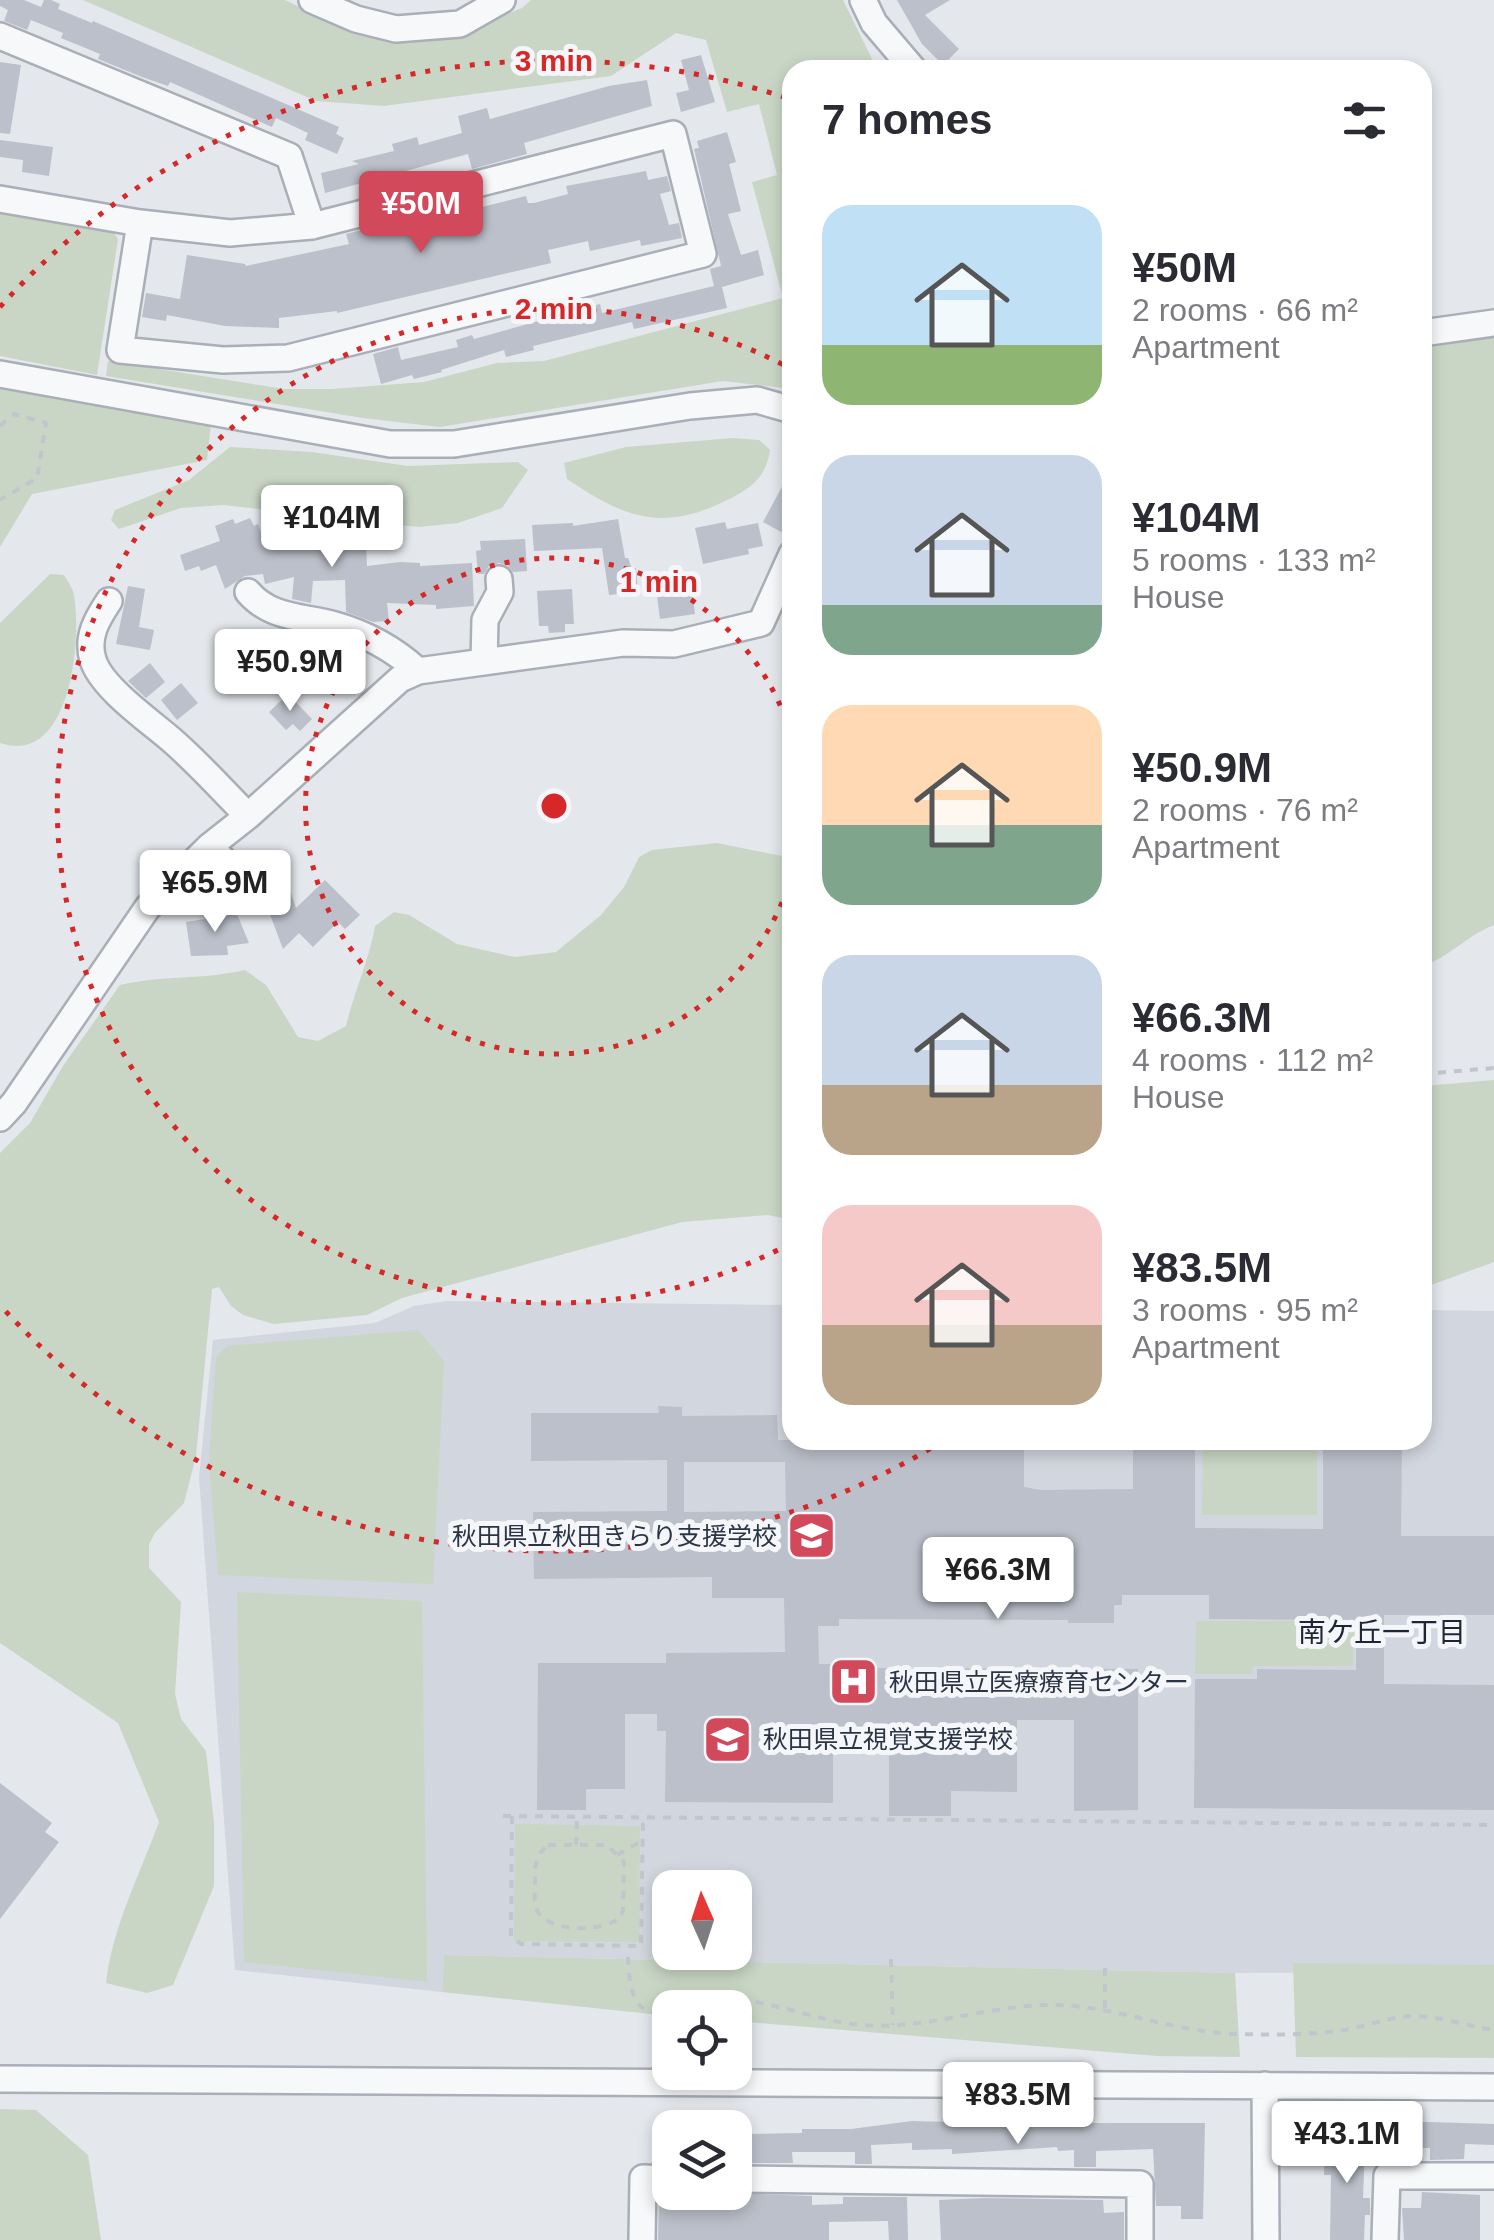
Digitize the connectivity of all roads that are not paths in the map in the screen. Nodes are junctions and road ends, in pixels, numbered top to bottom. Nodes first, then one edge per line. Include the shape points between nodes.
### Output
1 (312, 0) edge
2 (502, 0) edge
3 (863, 0) edge
4 (0, 36) edge
5 (905, 60) edge
6 (0, 199) edge
7 (140, 222) junction
8 (312, 226) junction
9 (1494, 323) edge
10 (1432, 332) edge
11 (0, 374) edge
12 (782, 407) edge
13 (782, 576) edge
14 (498, 579) dead end
15 (248, 592) dead end
16 (109, 601) dead end
17 (484, 662) junction
18 (418, 671) junction
19 (248, 816) junction
20 (210, 846) junction
21 (246, 900) dead end
22 (0, 1118) edge
23 (0, 2079) edge
24 (1265, 2085) junction
25 (1494, 2087) edge
26 (1494, 2176) edge
27 (652, 2178) edge
28 (752, 2179) edge
29 (642, 2240) edge
30 (1140, 2240) edge
31 (1266, 2240) edge
32 (1385, 2240) edge

1 - 2 street via 396,29 460,24
3 - 5 street
4 - 8 street via 289,156
6 - 7 street
7 - 8 street via 230,233
7 - 8 street via 120,350 223,360 288,358 703,254 672,134
9 - 10 street
11 - 12 street via 390,444 454,444 690,406 757,400
13 - 17 street via 761,623 674,644 624,643
14 - 17 street via 500,592 485,620
15 - 18 street via 261,607 336,625 393,648
16 - 19 street via 95,621 93,662 124,701
17 - 18 street
18 - 19 street via 400,679
19 - 20 street
20 - 21 street via 237,875
20 - 22 street via 148,907
23 - 24 street
24 - 25 street
24 - 31 street
26 - 32 street via 1387,2176
27 - 29 street via 644,2178
28 - 30 street via 1140,2184

